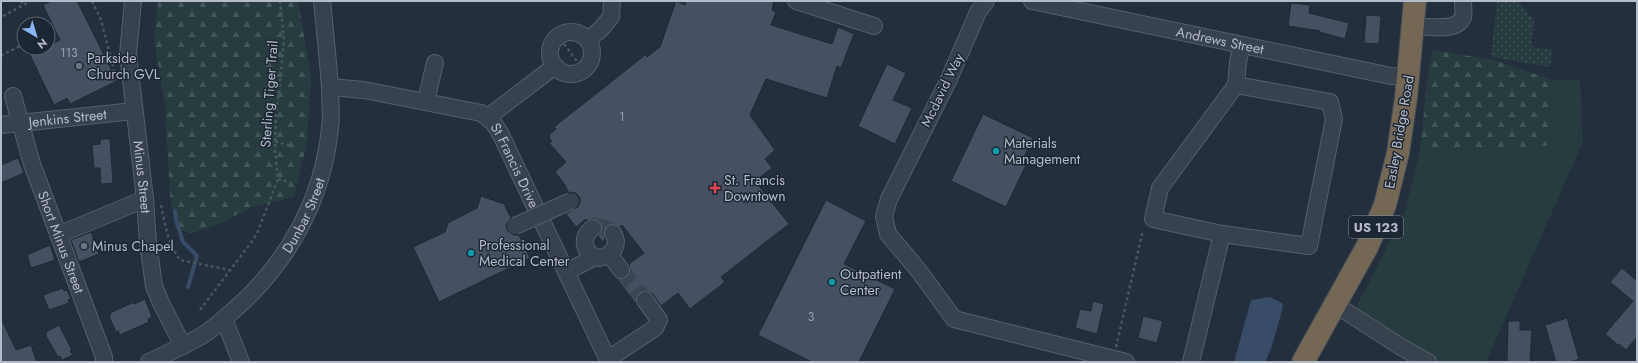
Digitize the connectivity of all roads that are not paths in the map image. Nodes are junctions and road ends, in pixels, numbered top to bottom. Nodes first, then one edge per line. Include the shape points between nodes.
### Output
1 (133, 1) edge
2 (322, 1) edge
3 (612, 1) edge
4 (796, 1) edge
5 (986, 1) edge
6 (1032, 1) edge
7 (1415, 1) edge
8 (1463, 1) edge
9 (874, 26) dead end
10 (1413, 26) junction
11 (588, 40) junction
12 (1242, 45) junction
13 (435, 64) dead end
14 (555, 66) junction
15 (1409, 77) junction
16 (1236, 85) junction
17 (330, 87) junction
18 (13, 96) dead end
19 (426, 102) junction
20 (134, 111) junction
21 (488, 117) junction
22 (20, 122) junction
23 (1, 125) edge
24 (152, 200) junction
25 (571, 201) dead end
26 (514, 226) dead end
27 (593, 228) dead end
28 (613, 233) dead end
29 (1222, 234) junction
30 (58, 235) junction
31 (602, 256) junction
32 (621, 270) tunnel mouth
33 (566, 272) junction
34 (645, 300) tunnel mouth
35 (1336, 305) junction
36 (224, 319) junction
37 (183, 346) junction
38 (609, 360) edge
39 (104, 362) edge
40 (150, 362) edge
41 (241, 362) edge
42 (1126, 362) edge
43 (1191, 362) edge
44 (1303, 362) edge
45 (1428, 362) edge

1 - 20 street, Minus Street via 128,54
2 - 17 street, Dunbar Street
3 - 11 street via 612,17
4 - 9 street
5 - 42 street, Mcdavid Way via 978,12 949,79 889,198 884,216 888,234 919,271 954,320
6 - 12 street, Andrews Street
7 - 10 highway, Easley Bridge Road / US 123
8 - 10 street via 1464,16 1454,26
10 - 15 highway, Easley Bridge Road / US 123
11 - 14 street via 592,54 587,67 581,72 567,74
11 - 14 street via 570,32 558,37 550,50 551,60
12 - 15 street, Andrews Street via 1391,76
12 - 16 street
13 - 19 street
14 - 21 street
15 - 35 highway, Easley Bridge Road / US 123 via 1398,153 1385,205 1367,247
16 - 29 street via 1160,188 1153,219
16 - 29 street via 1330,102 1334,120 1309,246
17 - 19 street, St Francis Drive via 364,90
17 - 36 street, Dunbar Street via 331,117 327,154 306,217 291,245 268,276
18 - 22 street, Short Minus Street
19 - 21 street, St Francis Drive via 481,113
20 - 22 street, Jenkins Street
20 - 24 street, Minus Street
21 - 33 street, St Francis Drive via 501,135
22 - 23 street, Jenkins Street
22 - 30 street, Short Minus Street via 32,164
24 - 30 street
24 - 37 street, Minus Street via 148,243 154,286
25 - 26 street, bridge
27 - 31 street via 587,233 584,244 589,254
28 - 31 street via 616,247
29 - 43 street
30 - 39 street, Short Minus Street
31 - 32 street
31 - 33 street
33 - 38 street, St Francis Drive
34 - 38 street via 658,320 656,328
35 - 44 highway, Easley Bridge Road / US 123
35 - 45 street
36 - 37 street, Dunbar Street
36 - 41 street
37 - 40 street, Dunbar Street

